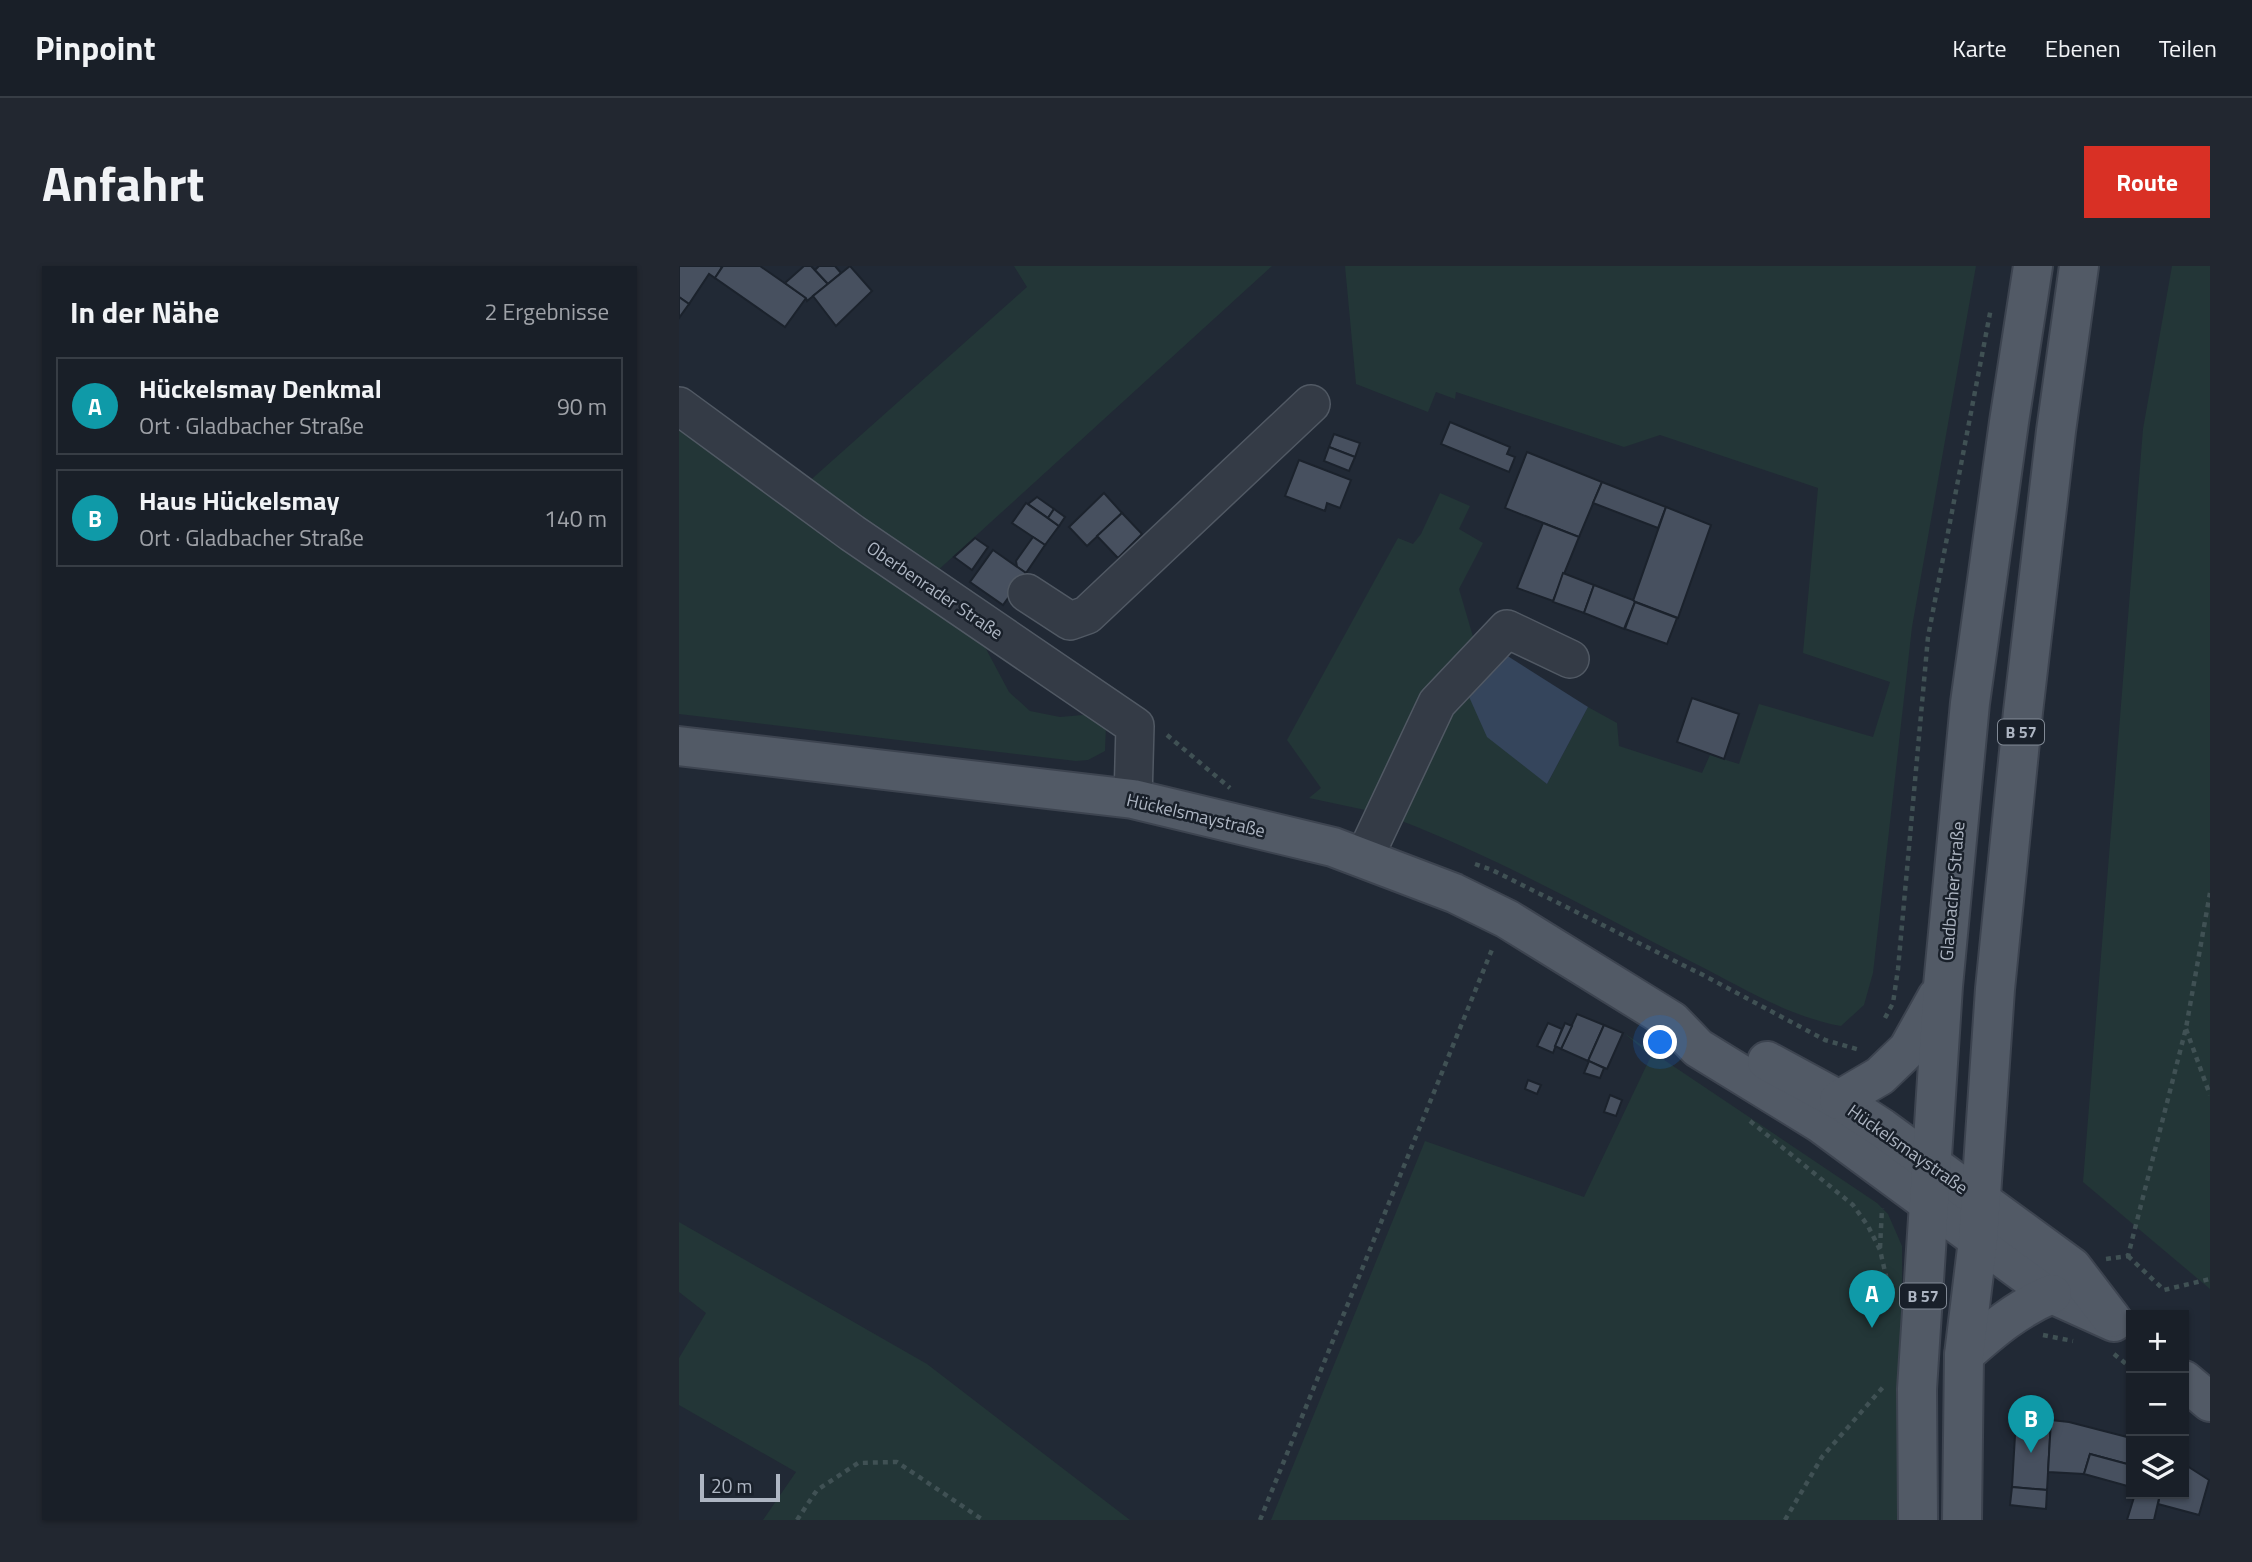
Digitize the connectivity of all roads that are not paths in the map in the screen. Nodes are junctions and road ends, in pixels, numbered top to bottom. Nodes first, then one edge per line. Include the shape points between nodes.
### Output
1 (2033, 266) edge
2 (2079, 266) edge
3 (1311, 404) dead end
4 (679, 406) edge
5 (997, 632) junction
6 (1570, 659) dead end
7 (679, 746) edge
8 (1133, 799) junction
9 (1364, 858) junction
10 (1943, 986) junction
11 (1672, 1021) junction
12 (1839, 1100) junction
13 (1930, 1184) junction
14 (1980, 1200) junction
15 (1978, 1240) junction
16 (2052, 1294) junction
17 (2117, 1335) edge
18 (1964, 1355) junction
19 (2189, 1384) edge
20 (2210, 1402) edge
21 (1919, 1520) edge
22 (1962, 1520) edge

1 - 10 main road, Gladbacher Straße / B 57 via 1970,703
2 - 14 main road, B 57 via 2023,712 1995,989
3 - 5 street via 1087,615 1070,621 1035,582
4 - 5 street, Oberbenrader Straße
5 - 8 street, Oberbenrader Straße via 1135,726
6 - 9 street via 1507,629 1437,703
7 - 8 main road, Hückelsmaystraße
8 - 9 main road, Hückelsmaystraße
9 - 11 main road, Hückelsmaystraße via 1454,893 1501,940
10 - 12 main road via 1908,1049 1880,1076
10 - 13 main road, Gladbacher Straße / B 57
11 - 12 main road, Hückelsmaystraße via 1709,1031
11 - 13 main road, Hückelsmaystraße via 1698,1048
12 - 13 main road, Hückelsmaystraße
13 - 14 main road, Hückelsmaystraße
13 - 15 main road, Hückelsmaystraße
13 - 21 main road, Gladbacher Straße / B 57 via 1917,1390
14 - 15 main road, B 57
14 - 17 main road, Hückelsmaystraße via 2072,1267
15 - 16 main road, Hückelsmaystraße
15 - 18 main road, B 57
16 - 17 main road, Hückelsmaystraße
16 - 18 main road via 2027,1304
18 - 22 main road, B 57
19 - 20 main road

